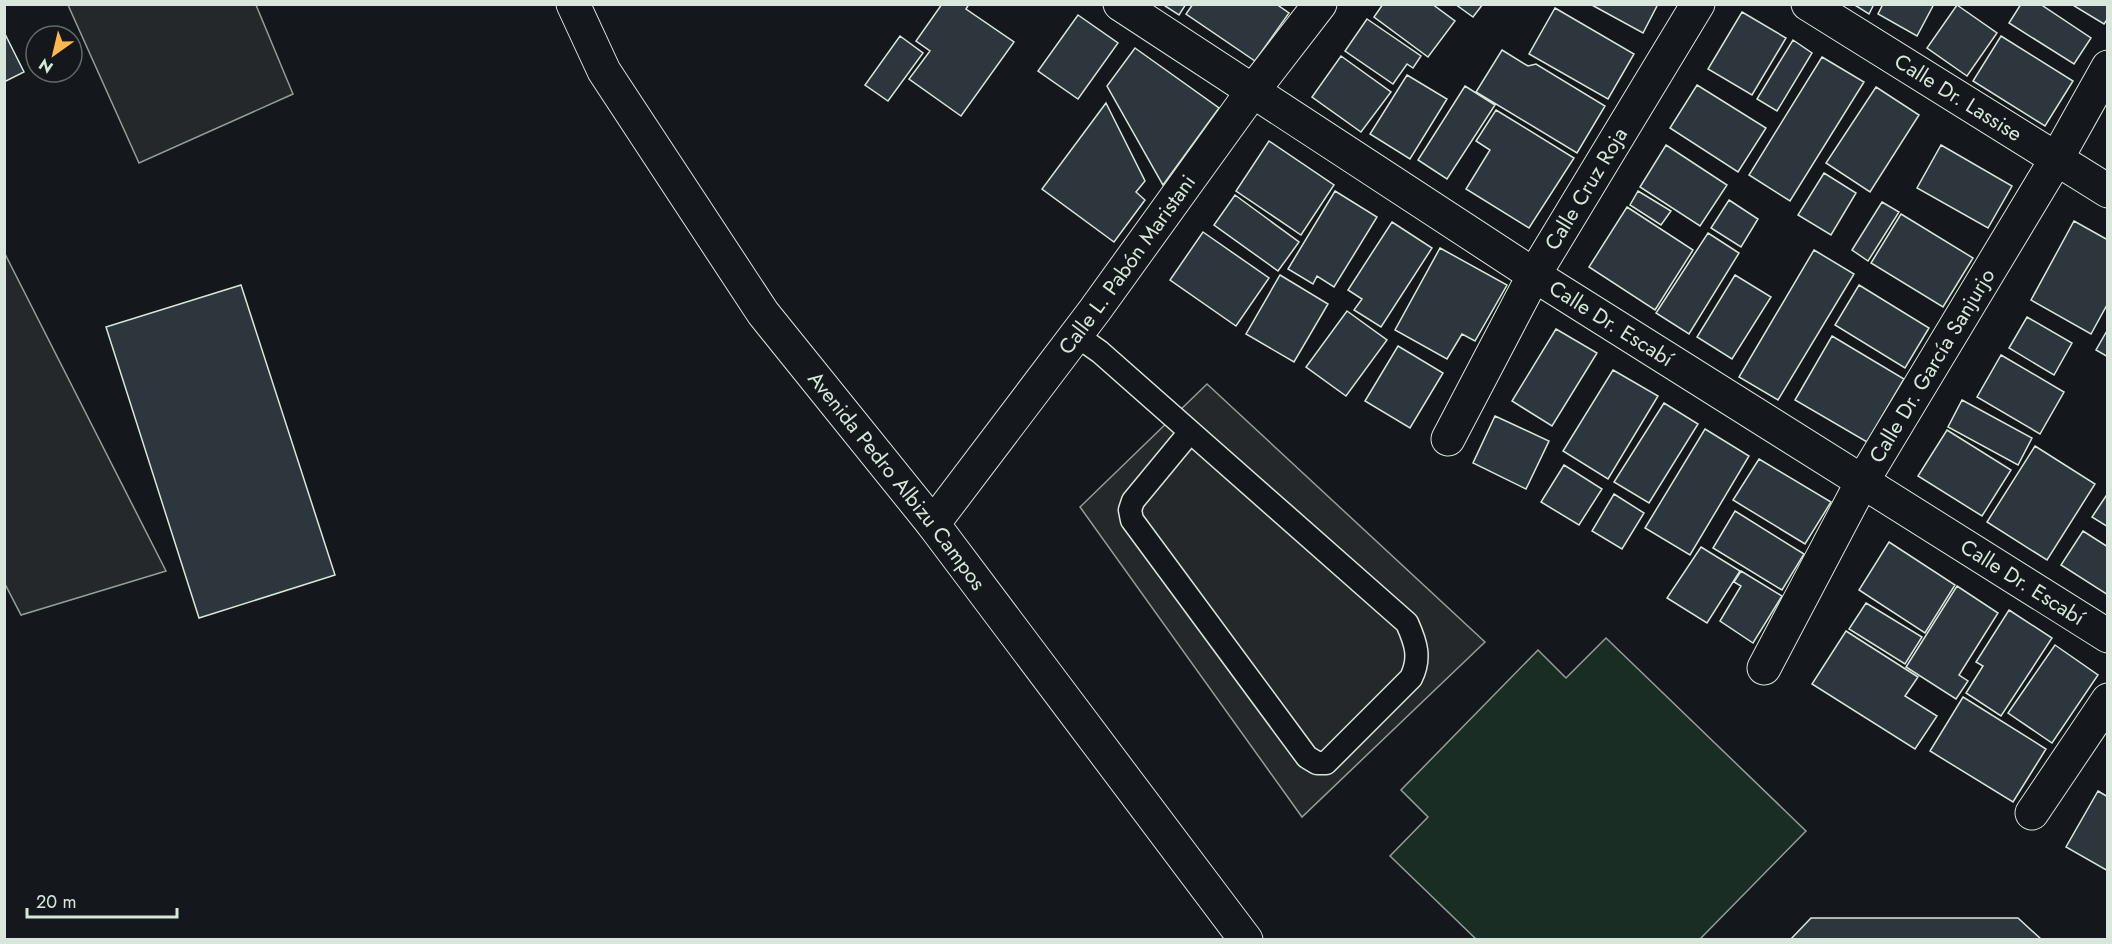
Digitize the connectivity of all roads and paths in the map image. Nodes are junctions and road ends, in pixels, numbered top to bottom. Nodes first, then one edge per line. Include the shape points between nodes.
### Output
1 (573, 4) edge
2 (1120, 4) edge
3 (1320, 4) edge
4 (1698, 4) edge
5 (1808, 4) edge
6 (2108, 67) edge
7 (1252, 93) junction
8 (2056, 158) junction
9 (2108, 190) edge
10 (1534, 275) junction
11 (1076, 335) junction
12 (1190, 432) junction
13 (1448, 439) dead end
14 (1862, 482) junction
15 (933, 524) junction
16 (2108, 636) edge
17 (1764, 668) dead end
18 (2108, 700) edge
19 (2032, 813) dead end
20 (1246, 939) edge

1 - 15 street, Avenida Pedro Albizu Campos via 604,71 763,313
2 - 7 street, Calle Dr. Escabí
3 - 7 street, Calle L. Pabón Maristani
4 - 10 street, Calle Cruz Roja
5 - 8 street, Calle Dr. Lassise
6 - 8 street, Calle Dr. García Sanjurjo
7 - 10 street, Calle Dr. Escabí
7 - 11 street, Calle L. Pabón Maristani
8 - 9 street, Calle Dr. Lassise
8 - 14 street, Calle Dr. García Sanjurjo
10 - 13 street, Calle Cruz Roja
10 - 14 street, Calle Dr. Escabí
11 - 12 lane
11 - 15 street, Calle L. Pabón Maristani
12 - 12 lane via 1133,501 1132,520 1307,757 1326,763 1411,678 1417,667 1415,640 1407,623
14 - 16 street, Calle Dr. Escabí
14 - 17 street, Calle Dr. García Sanjurjo
15 - 20 street, Avenida Pedro Albizu Campos
18 - 19 street

